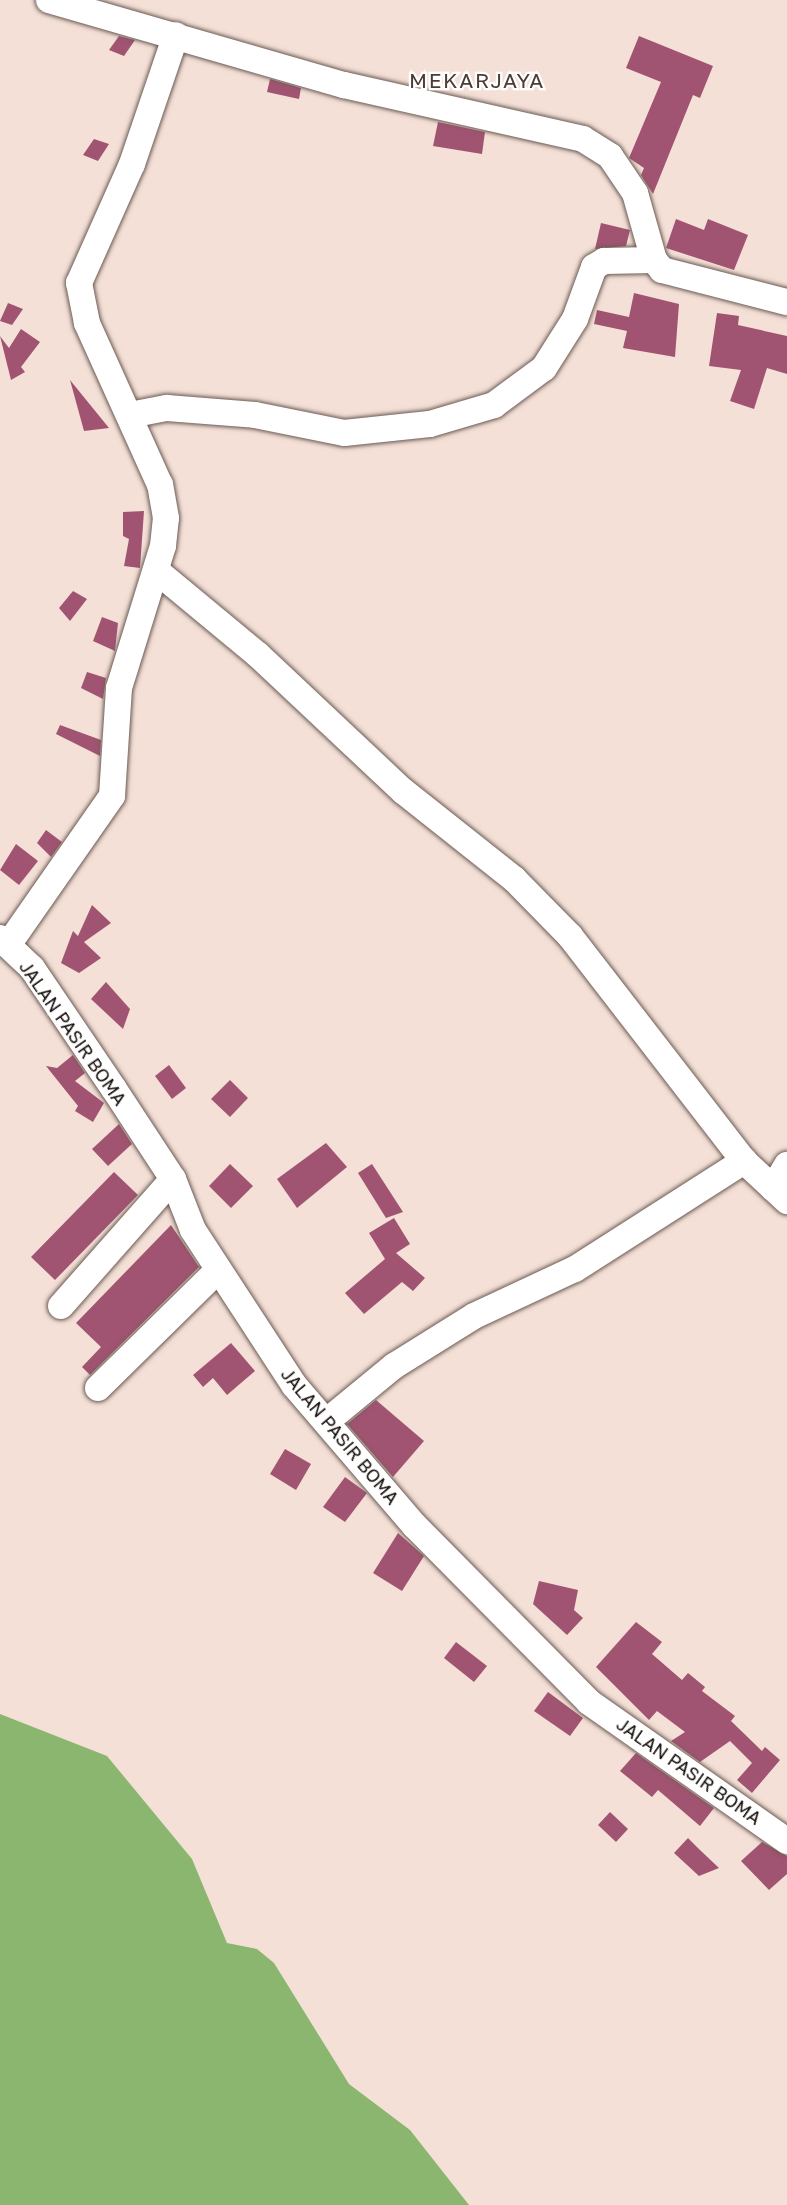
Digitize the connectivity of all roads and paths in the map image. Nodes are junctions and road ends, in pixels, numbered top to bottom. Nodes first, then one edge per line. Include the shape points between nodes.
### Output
1 (49, 0) edge
2 (176, 35) junction
3 (654, 260) junction
4 (787, 302) edge
5 (130, 415) junction
6 (158, 572) junction
7 (4, 941) edge
8 (744, 1161) junction
9 (787, 1165) edge
10 (172, 1179) junction
11 (780, 1194) edge
12 (218, 1270) junction
13 (61, 1306) dead end
14 (98, 1388) dead end
15 (327, 1421) junction
16 (787, 1841) edge

1 - 2 street
2 - 3 street via 344,85 583,139 610,156 636,193
2 - 5 street via 132,164 79,283 87,323
3 - 4 street via 683,278
3 - 5 street via 604,261 594,267 575,319 544,368 494,405 430,424 344,433 255,415 167,408
5 - 6 street via 164,502
6 - 7 street via 119,688 112,796
6 - 8 street via 538,903 570,936
7 - 10 street, JALAN PASIR BOMA via 32,968
8 - 11 street
8 - 15 street via 575,1269 474,1316 394,1366
9 - 11 street
10 - 12 street, JALAN PASIR BOMA
10 - 13 street
12 - 14 street
12 - 15 street, JALAN PASIR BOMA via 294,1385
15 - 16 street, JALAN PASIR BOMA via 415,1526 589,1702

